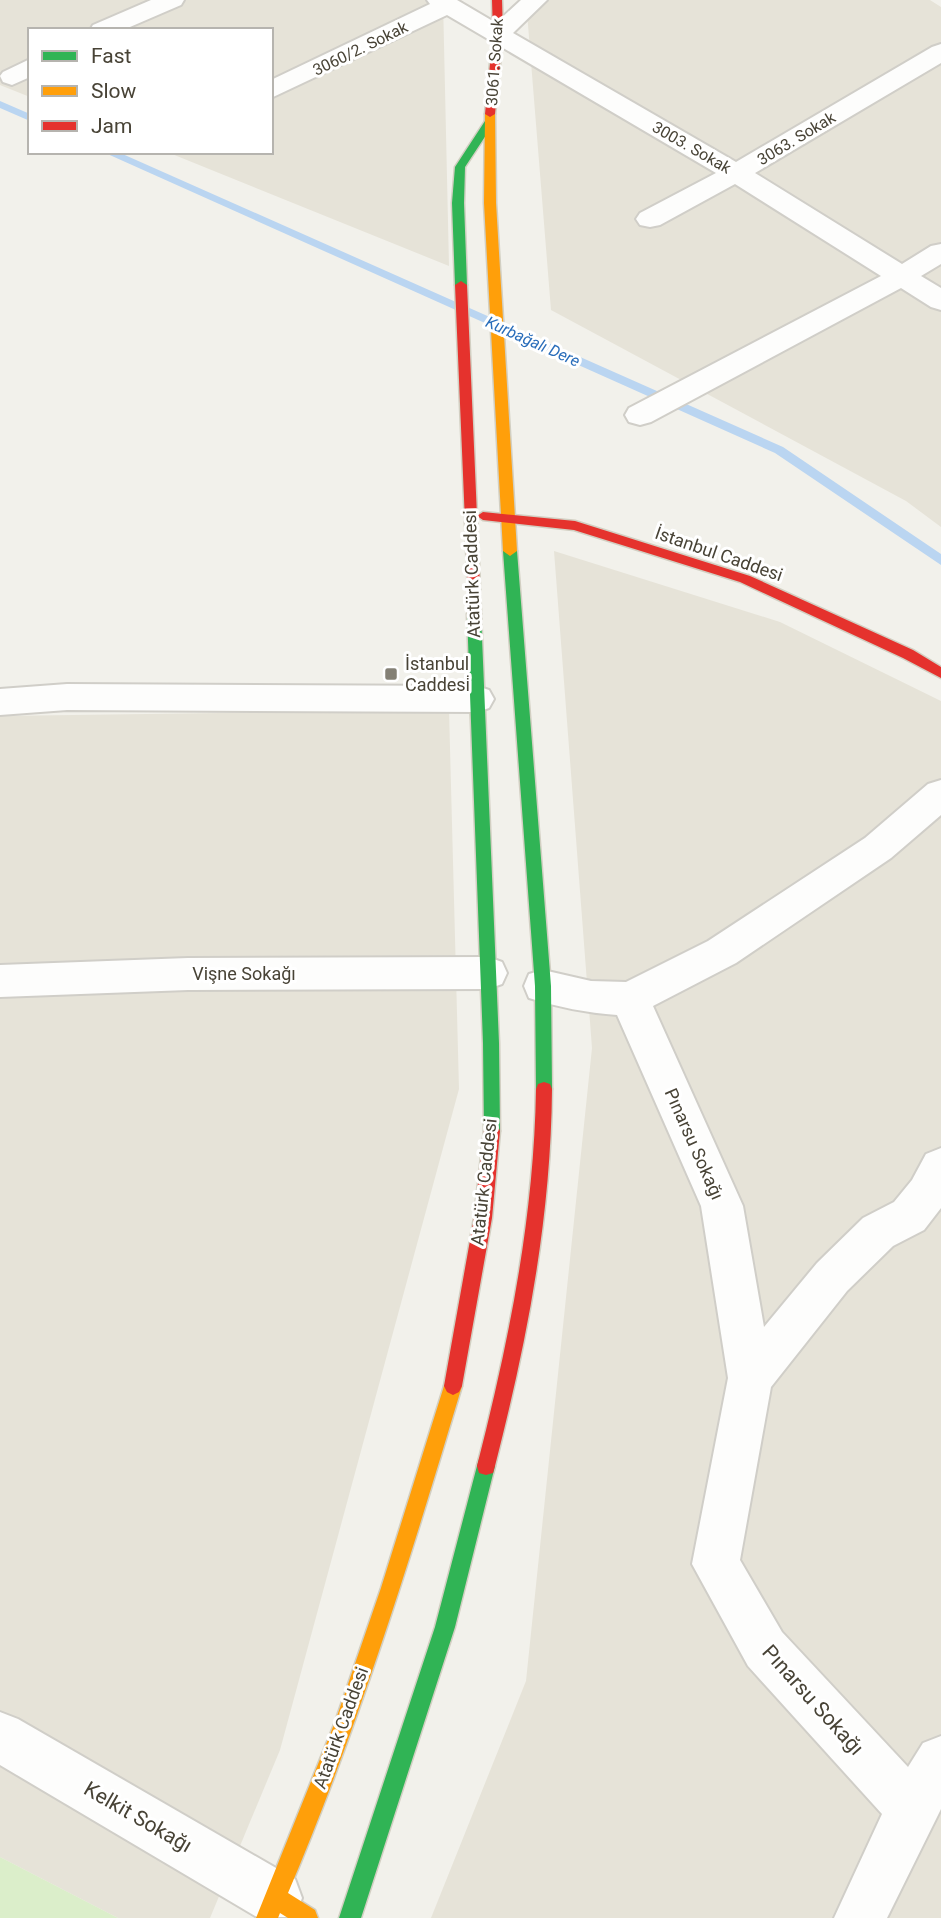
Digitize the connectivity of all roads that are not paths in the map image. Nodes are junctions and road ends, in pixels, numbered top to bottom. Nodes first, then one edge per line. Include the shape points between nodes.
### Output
1 (172, 0) edge
2 (497, 0) edge
3 (535, 0) edge
4 (444, 2) edge
5 (107, 28) edge
6 (498, 34) junction
7 (941, 52) edge
8 (273, 89) edge
9 (489, 123) junction
10 (736, 173) junction
11 (650, 219) dead end
12 (941, 252) edge
13 (901, 278) junction
14 (941, 301) edge
15 (496, 306) joint
16 (640, 415) dead end
17 (470, 514) junction
18 (508, 519) junction
19 (941, 673) edge
20 (477, 699) junction
21 (0, 702) edge
22 (941, 794) edge
23 (515, 979) junction
24 (0, 981) edge
25 (630, 999) junction
26 (941, 1167) edge
27 (750, 1378) junction
28 (0, 1737) edge
29 (941, 1761) edge
30 (912, 1809) junction
31 (283, 1911) edge
32 (350, 1918) edge
33 (860, 1918) edge

1 - 5 street
2 - 6 main road, 3061. Sokak
3 - 6 street
4 - 6 street, 3003. Sokak
4 - 8 street, 3060/2. Sokak
6 - 9 main road, 3061. Sokak
6 - 10 street, 3003. Sokak
7 - 10 street, 3063. Sokak
9 - 15 main road, 3061. Sokak
9 - 17 main road, Atatürk Caddesi via 460,167 458,203
10 - 11 street, 3063. Sokak
10 - 13 street, 3003. Sokak
12 - 13 street
13 - 14 street, 3003. Sokak
13 - 16 street via 699,380
15 - 18 main road, Atatürk Caddesi
17 - 18 main road, İstanbul Caddesi
17 - 20 main road, Atatürk Caddesi
18 - 19 main road, İstanbul Caddesi via 575,526 745,579
18 - 23 main road, Atatürk Caddesi
20 - 21 street via 67,697
20 - 23 main road, Atatürk Caddesi
22 - 25 street via 878,848 722,952
23 - 24 street, Vişne Sokağı via 188,974
23 - 25 street via 591,997
23 - 31 main road, Atatürk Caddesi via 483,1218 453,1385 396,1575 299,1846
23 - 32 main road, Atatürk Caddesi via 545,1132 541,1197 511,1371 445,1626
25 - 27 street, Pınarsu Sokağı via 722,1206
26 - 27 street, Pınarsu Sokağı via 909,1216 878,1232 832,1277
27 - 30 street, Pınarsu Sokağı via 716,1564 765,1649
28 - 31 street, Kelkit Sokağı
29 - 30 street
30 - 33 street

